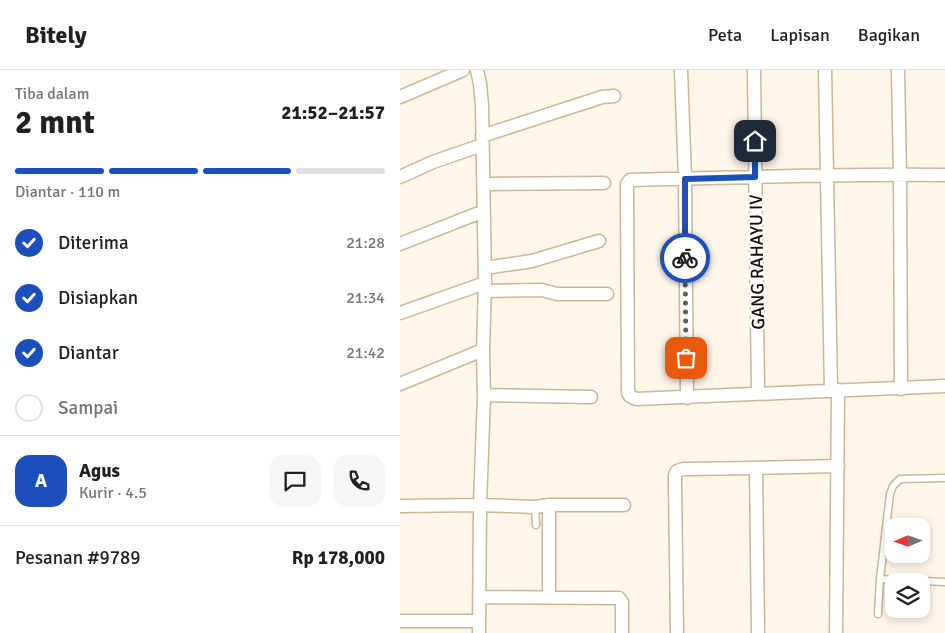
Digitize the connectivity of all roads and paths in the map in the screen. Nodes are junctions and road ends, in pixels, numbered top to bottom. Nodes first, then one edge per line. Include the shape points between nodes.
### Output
1 (463, 70) edge
2 (477, 70) edge
3 (681, 70) edge
4 (754, 70) edge
5 (825, 70) edge
6 (898, 70) edge
7 (614, 96) dead end
8 (400, 97) edge
9 (482, 140) junction
10 (827, 175) junction
11 (900, 175) junction
12 (945, 175) edge
13 (400, 177) edge
14 (755, 177) junction
15 (685, 179) junction
16 (604, 183) dead end
17 (484, 184) junction
18 (484, 211) junction
19 (599, 241) dead end
20 (400, 244) edge
21 (485, 268) junction
22 (485, 287) junction
23 (607, 294) dead end
24 (400, 313) edge
25 (483, 350) junction
26 (400, 384) edge
27 (945, 386) edge
28 (901, 389) junction
29 (835, 390) junction
30 (758, 393) junction
31 (484, 395) junction
32 (591, 397) dead end
33 (686, 398) junction
34 (838, 466) junction
35 (756, 468) junction
36 (945, 478) edge
37 (480, 505) junction
38 (549, 505) junction
39 (624, 505) dead end
40 (400, 506) edge
41 (536, 507) junction
42 (536, 525) dead end
43 (880, 579) junction
44 (945, 582) edge
45 (479, 598) junction
46 (549, 598) junction
47 (878, 614) dead end
48 (400, 621) edge
49 (425, 627) edge
50 (478, 627) edge
51 (622, 633) edge
52 (677, 633) edge
53 (758, 633) edge
54 (836, 633) edge

1 - 8 street
2 - 9 street via 482,95
3 - 15 street
4 - 14 street, GANG RAHAYU IV
5 - 10 street
6 - 11 street
7 - 9 street via 602,97
9 - 13 street
9 - 17 street
10 - 11 street
10 - 14 street
10 - 29 street
11 - 12 street
11 - 28 street
14 - 15 street
14 - 30 street, GANG RAHAYU IV
15 - 33 street
15 - 33 street via 630,180 627,184 628,393 636,399
16 - 17 street
17 - 18 street
18 - 20 street
18 - 21 street
19 - 21 street via 532,261
21 - 22 street
22 - 23 street via 542,290 557,294
22 - 24 street
22 - 25 street
25 - 26 street
25 - 31 street
27 - 28 street
28 - 29 street
29 - 30 street
29 - 34 street
30 - 33 street
31 - 32 street
31 - 37 street
34 - 35 street
34 - 54 street
35 - 52 street via 679,469 676,472
35 - 53 street
36 - 43 lane via 900,479 893,486
37 - 40 street
37 - 41 street
37 - 45 street
38 - 39 street
38 - 41 street
38 - 46 street
41 - 42 lane
43 - 44 lane
43 - 47 lane
45 - 46 street
45 - 50 street
46 - 51 street via 620,599
48 - 49 street
49 - 50 street

